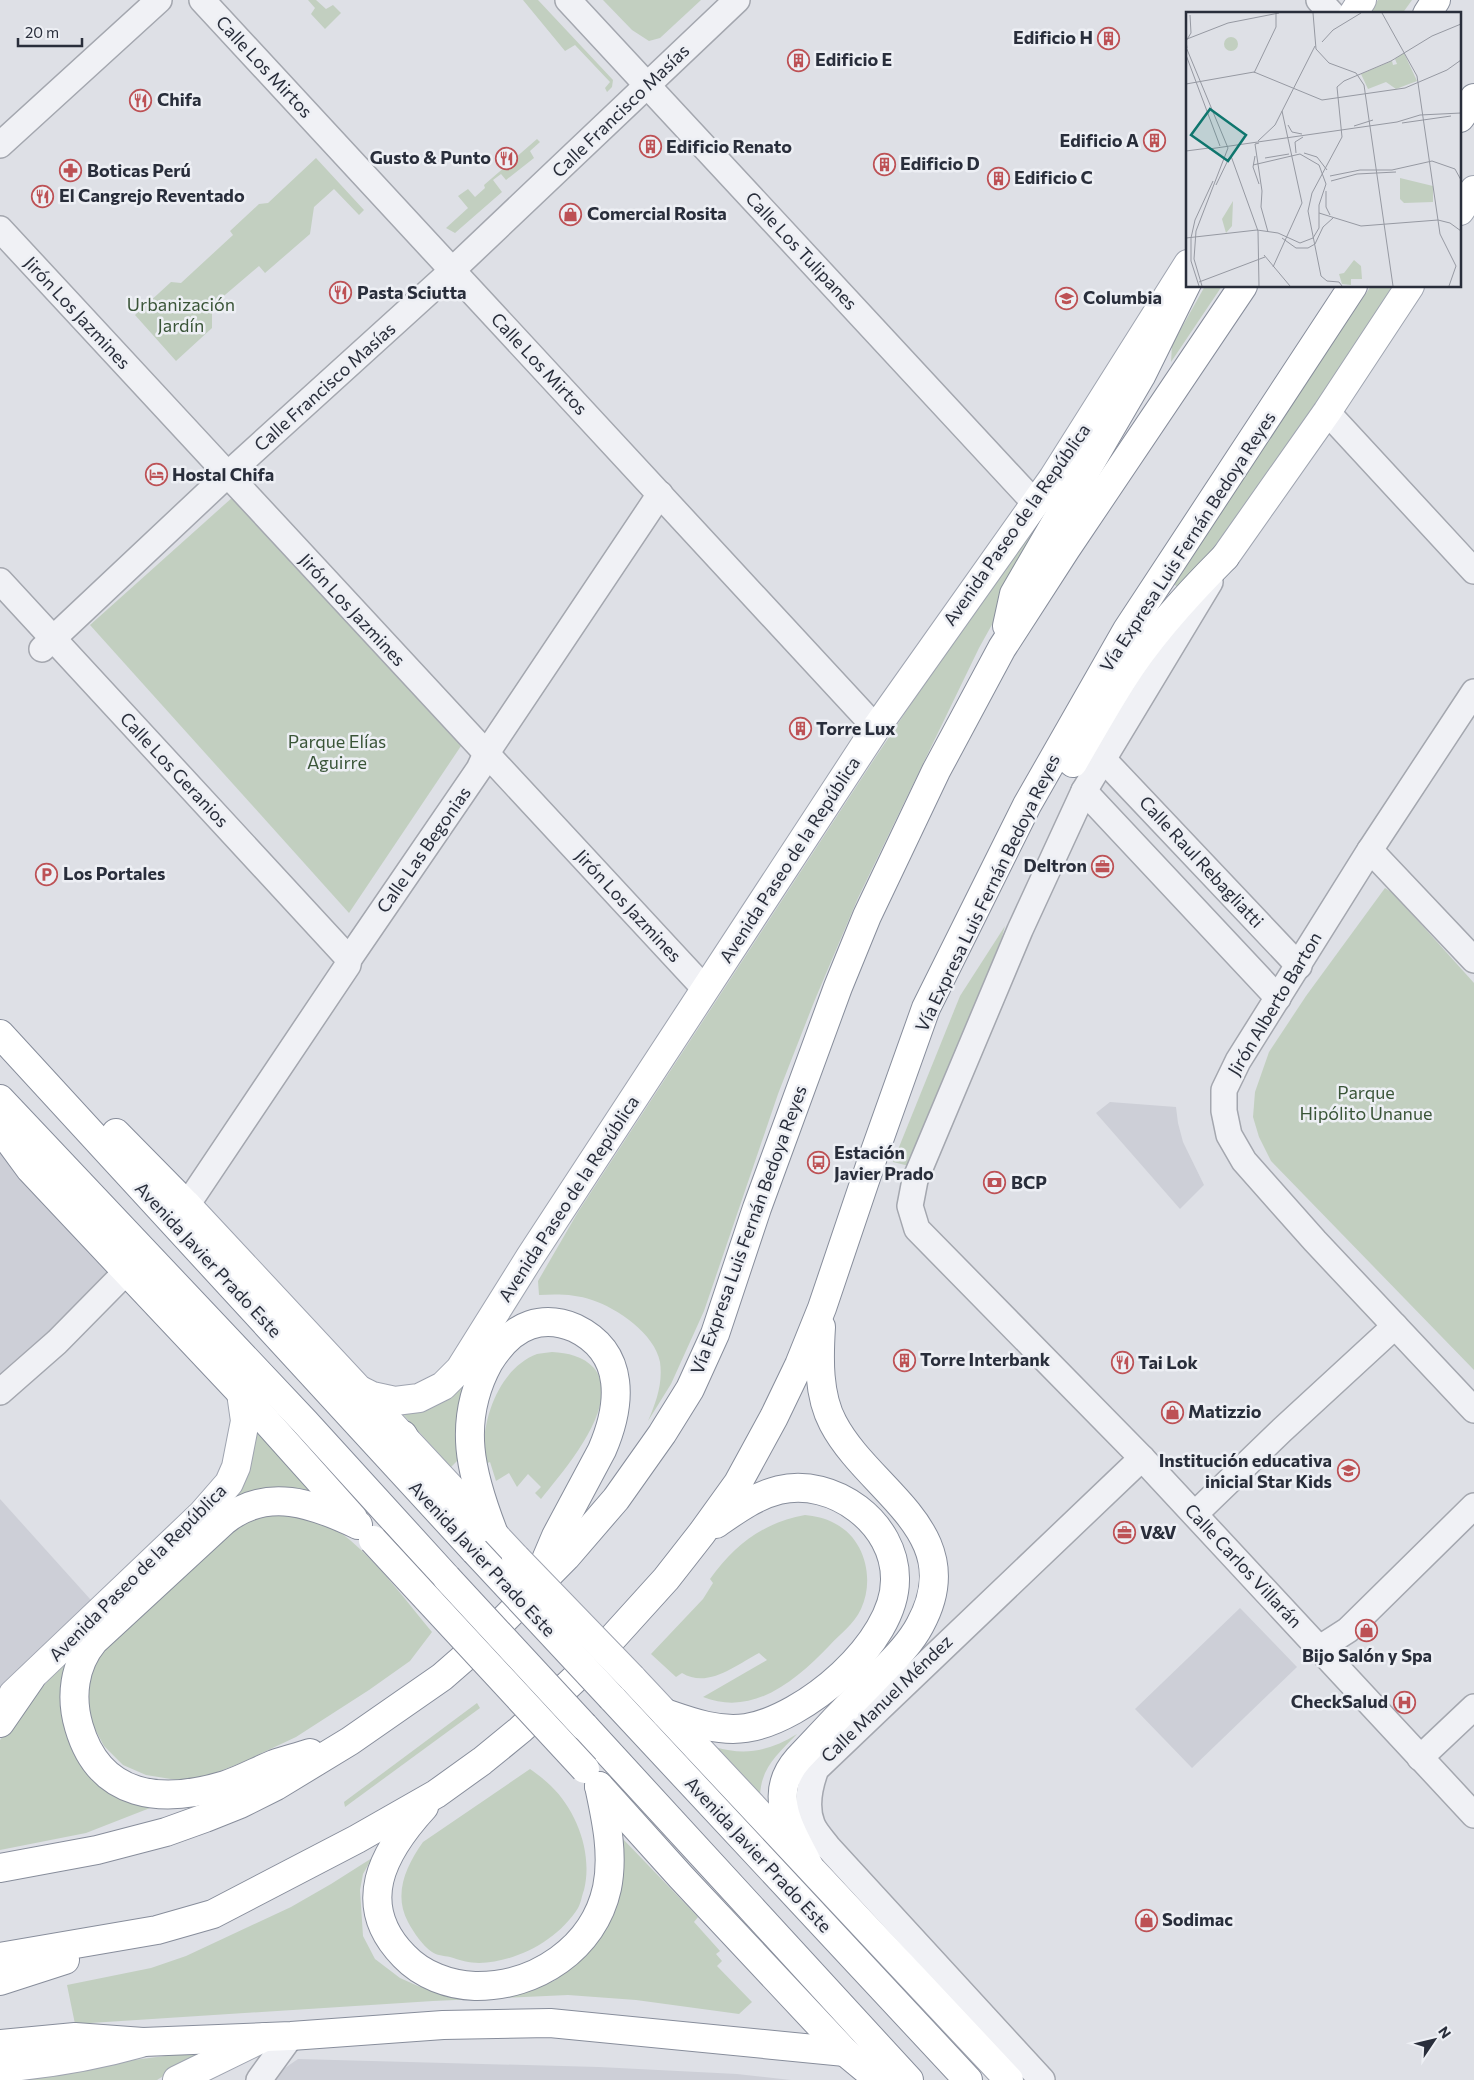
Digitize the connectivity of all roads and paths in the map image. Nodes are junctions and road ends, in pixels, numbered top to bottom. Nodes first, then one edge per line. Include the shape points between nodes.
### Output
1 (159, 0) edge
2 (202, 0) edge
3 (568, 0) edge
4 (737, 0) edge
5 (1319, 0) edge
6 (1362, 0) edge
7 (1436, 0) edge
8 (1330, 12) edge
9 (1354, 12) edge
10 (1428, 12) edge
11 (648, 86) junction
12 (1474, 98) edge
13 (1462, 115) edge
14 (0, 144) edge
15 (1474, 190) edge
16 (1462, 208) edge
17 (0, 229) edge
18 (1186, 267) edge
19 (452, 270) junction
20 (1186, 286) edge
21 (1242, 288) edge
22 (1352, 288) edge
23 (1409, 288) edge
24 (1327, 412) junction
25 (226, 475) junction
26 (660, 494) junction
27 (1034, 502) junction
28 (1225, 556) junction
29 (1474, 571) edge
30 (0, 581) edge
31 (47, 644) junction
32 (1002, 648) junction
33 (1474, 692) edge
34 (876, 728) junction
35 (486, 754) junction
36 (1103, 759) junction
37 (1084, 791) junction
38 (1370, 850) junction
39 (349, 959) junction
40 (1474, 960) edge
41 (1299, 966) junction
42 (705, 989) junction
43 (1278, 998) junction
44 (926, 1008) junction
45 (0, 1029) edge
46 (0, 1034) edge
47 (0, 1099) edge
48 (0, 1128) edge
49 (187, 1205) junction
50 (127, 1271) junction
51 (822, 1308) junction
52 (1395, 1326) junction
53 (362, 1391) junction
54 (0, 1392) edge
55 (241, 1393) junction
56 (1474, 1410) edge
57 (305, 1422) junction
58 (403, 1436) junction
59 (285, 1441) junction
60 (1142, 1458) junction
61 (1474, 1506) edge
62 (1195, 1514) junction
63 (455, 1529) junction
64 (366, 1533) junction
65 (702, 1533) junction
66 (485, 1542) junction
67 (532, 1592) junction
68 (474, 1606) junction
69 (452, 1627) junction
70 (1320, 1648) junction
71 (31, 1678) junction
72 (0, 1705) edge
73 (1474, 1707) edge
74 (665, 1713) junction
75 (0, 1723) edge
76 (350, 1741) junction
77 (1420, 1758) junction
78 (592, 1778) junction
79 (436, 1794) junction
80 (1474, 1815) edge
81 (809, 1866) junction
82 (0, 1868) edge
83 (157, 1930) junction
84 (0, 1956) edge
85 (0, 1981) edge
86 (278, 2036) junction
87 (845, 2052) junction
88 (10, 2055) edge
89 (177, 2080) edge
90 (259, 2080) edge
91 (879, 2080) edge
92 (909, 2080) edge
93 (968, 2080) edge
94 (1008, 2080) edge
95 (1042, 2080) edge

1 - 14 street
2 - 19 street, Calle Los Mirtos
3 - 11 street, Calle Los Tulipanes
4 - 11 street, Calle Francisco Masías
5 - 8 street
6 - 9 main road
7 - 10 main road
11 - 19 street, Calle Francisco Masías
11 - 27 street, Calle Los Tulipanes
12 - 13 main road
15 - 16 main road
17 - 25 street, Jirón Los Jazmines
18 - 27 main road, Avenida Paseo de la República via 1053,478
19 - 25 street, Calle Francisco Masías
19 - 26 street, Calle Los Mirtos
20 - 32 main road via 1141,376 1014,594
21 - 32 main road, Vía Expresa Luis Fernán Bedoya Reyes
22 - 44 main road, Vía Expresa Luis Fernán Bedoya Reyes via 1127,630 1027,805
23 - 24 main road
24 - 28 main road
24 - 29 street
25 - 31 street, Calle Francisco Masías
25 - 35 street, Jirón Los Jazmines
26 - 34 street, Calle Los Mirtos
26 - 35 street, Calle Las Begonias
27 - 34 main road, Avenida Paseo de la República
28 - 36 street
28 - 44 main road via 1122,678 1004,881 958,968
30 - 31 street, Calle Los Geranios
31 - 39 street, Calle Los Geranios
32 - 67 main road, Vía Expresa Luis Fernán Bedoya Reyes via 936,771 867,916 787,1126 715,1334 690,1388 616,1499
33 - 38 street, Jirón Alberto Barton
34 - 42 main road, Avenida Paseo de la República
35 - 39 street, Calle Las Begonias via 479,769
35 - 42 street, Jirón Los Jazmines
36 - 37 street
36 - 41 street, Calle Raul Rebagliatti
37 - 43 street, Calle Raul Rebagliatti
37 - 60 street, Calle Carlos Villarán via 1020,930 915,1180 910,1206 918,1229
38 - 40 street
38 - 41 street, Jirón Alberto Barton
39 - 49 street, Calle Las Begonias
41 - 43 street, Jirón Alberto Barton
42 - 53 main road, Avenida Paseo de la República via 456,1374 431,1394 413,1399 384,1399
43 - 52 street, Jirón Alberto Barton via 1238,1061 1224,1090 1229,1135 1244,1161
44 - 51 main road, Vía Expresa Luis Fernán Bedoya Reyes
45 - 49 main road, Avenida Javier Prado Este via 92,1109
46 - 63 main road, Avenida Javier Prado Este
47 - 57 main road
48 - 50 main road via 30,1168
49 - 53 main road, Avenida Javier Prado Este
50 - 54 street via 57,1342
50 - 55 main road
51 - 65 main road, Vía Expresa Luis Fernán Bedoya Reyes via 774,1417 738,1483
51 - 81 main road via 820,1366 828,1410 849,1448 916,1522 929,1549 934,1576 930,1604 911,1640 786,1774 782,1793 784,1813
52 - 56 street, Jirón Alberto Barton
52 - 62 street
53 - 58 main road, Avenida Javier Prado Este
55 - 59 main road
55 - 71 main road, Avenida Paseo de la República via 244,1421 236,1467 229,1483 202,1514
57 - 59 main road
57 - 68 main road, bridge
58 - 63 main road
58 - 66 main road, Avenida Javier Prado Este
59 - 64 main road
60 - 62 street, Calle Carlos Villarán
60 - 95 street, Calle Manuel Méndez via 816,1769 810,1785 812,1824 828,1846
61 - 70 street via 1348,1630
62 - 70 street, Calle Carlos Villarán
63 - 66 main road, Avenida Javier Prado Este
64 - 69 main road, bridge
64 - 76 main road via 328,1510 302,1503 272,1501 241,1509 94,1641 77,1670 75,1690 81,1736 93,1758 121,1785 143,1793 182,1794 210,1789 276,1763
65 - 74 main road via 761,1496 796,1488 821,1491 857,1508 878,1530 891,1554 894,1592 878,1632 860,1656 793,1712 764,1724 728,1729 696,1724
65 - 79 main road, Vía Expresa Luis Fernán Bedoya Reyes via 666,1579 580,1674 512,1737
66 - 67 main road via 470,1454 470,1418 476,1391 494,1355 510,1336 543,1322 570,1326 584,1333 604,1352 612,1366 615,1408 602,1450 556,1536
66 - 74 main road, Avenida Javier Prado Este, bridge via 516,1558
66 - 93 main road, Avenida Javier Prado Este, bridge via 612,1698
67 - 76 main road, Vía Expresa Luis Fernán Bedoya Reyes via 449,1672
68 - 69 main road
68 - 92 main road, bridge
69 - 78 main road, bridge
70 - 77 street, Calle Carlos Villarán
71 - 72 main road, Avenida Paseo de la República
71 - 75 main road
73 - 77 street
74 - 81 main road, Avenida Javier Prado Este
76 - 82 main road, Vía Expresa Luis Fernán Bedoya Reyes via 240,1804 166,1832 97,1850
77 - 80 street, Calle Carlos Villarán
78 - 79 main road via 608,1834 609,1870 603,1900 592,1927 564,1958 541,1971 510,1981 476,1986 446,1981 417,1968 388,1937 378,1913 380,1875 392,1850 410,1823
78 - 87 main road
79 - 83 main road, Vía Expresa Luis Fernán Bedoya Reyes via 357,1840 221,1910
81 - 94 main road, Avenida Javier Prado Este
83 - 84 main road, Vía Expresa Luis Fernán Bedoya Reyes
83 - 85 main road
86 - 87 main road via 443,2025 550,2023
86 - 88 main road via 143,2042 75,2037
86 - 89 main road
86 - 90 street
87 - 91 main road

